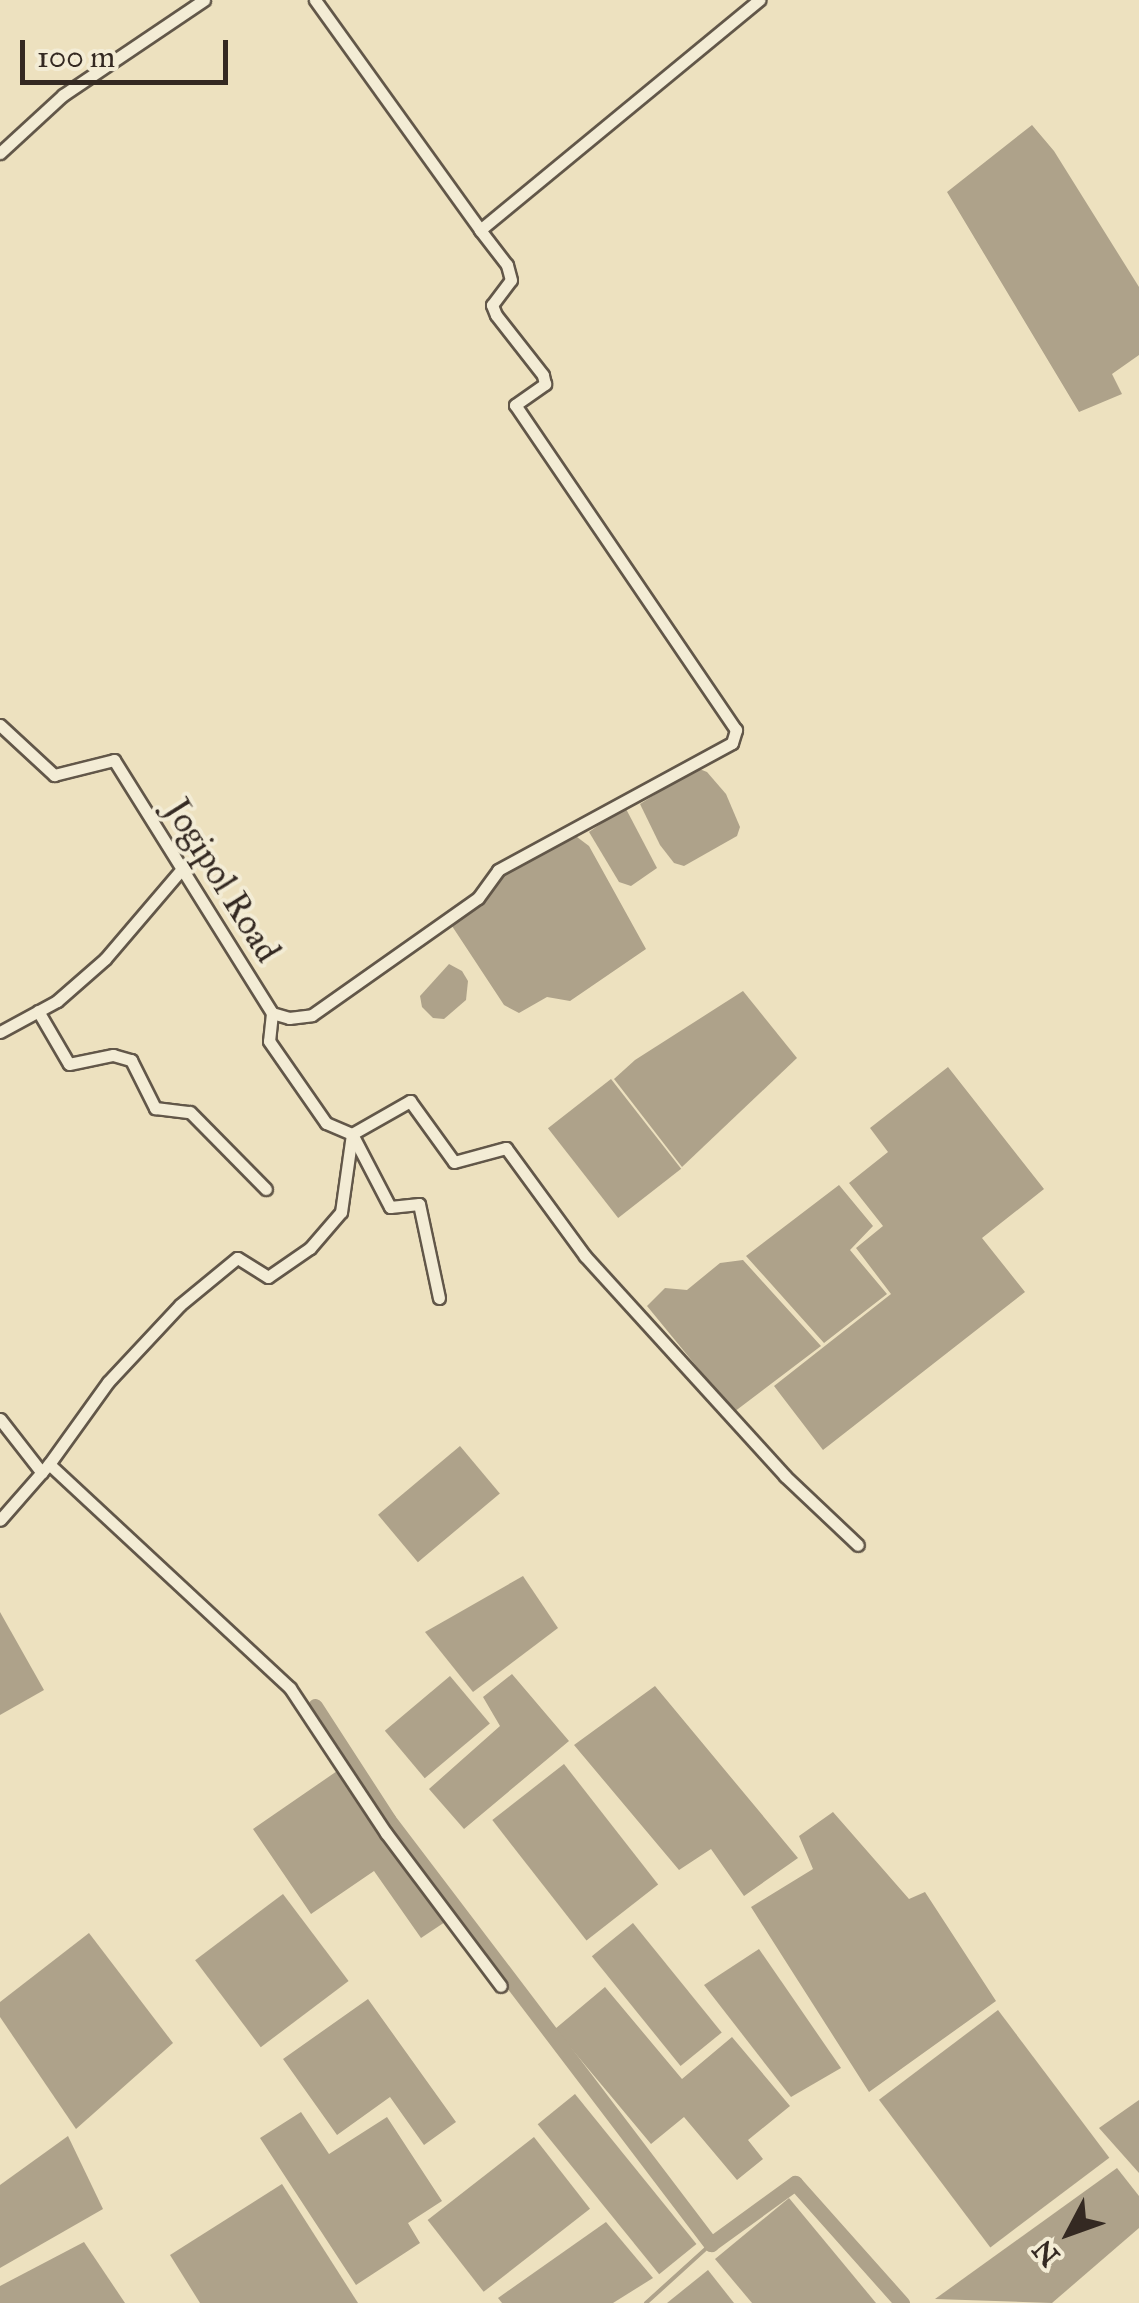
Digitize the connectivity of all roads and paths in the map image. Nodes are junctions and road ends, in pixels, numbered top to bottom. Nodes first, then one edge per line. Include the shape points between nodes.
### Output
1 (204, 0) edge
2 (315, 0) edge
3 (760, 0) edge
4 (0, 153) edge
5 (480, 230) junction
6 (0, 724) edge
7 (182, 869) junction
8 (38, 1011) junction
9 (272, 1013) junction
10 (0, 1032) edge
11 (352, 1134) junction
12 (266, 1189) dead end
13 (439, 1298) dead end
14 (0, 1419) edge
15 (46, 1468) junction
16 (0, 1520) edge
17 (858, 1546) dead end
18 (501, 1986) dead end

1 - 4 street via 63,95
2 - 5 street
3 - 5 street
5 - 9 street via 511,280 492,305 496,316 543,374 545,384 515,404 736,730 732,743 498,870 478,898 312,1015
6 - 7 street, Jogipol Road via 54,775 114,760
7 - 8 street via 105,959
7 - 9 street, Jogipol Road
8 - 10 street
8 - 12 street via 69,1064 113,1055 132,1060 155,1108 190,1112
9 - 11 street, Jogipol Road via 269,1041 326,1124
11 - 13 street via 390,1208 419,1204
11 - 15 street via 342,1212 310,1248 268,1277 237,1258 108,1382
11 - 17 street via 410,1101 454,1162 506,1148 585,1256 785,1476
14 - 15 street
15 - 16 street
15 - 18 street via 290,1688 386,1833

